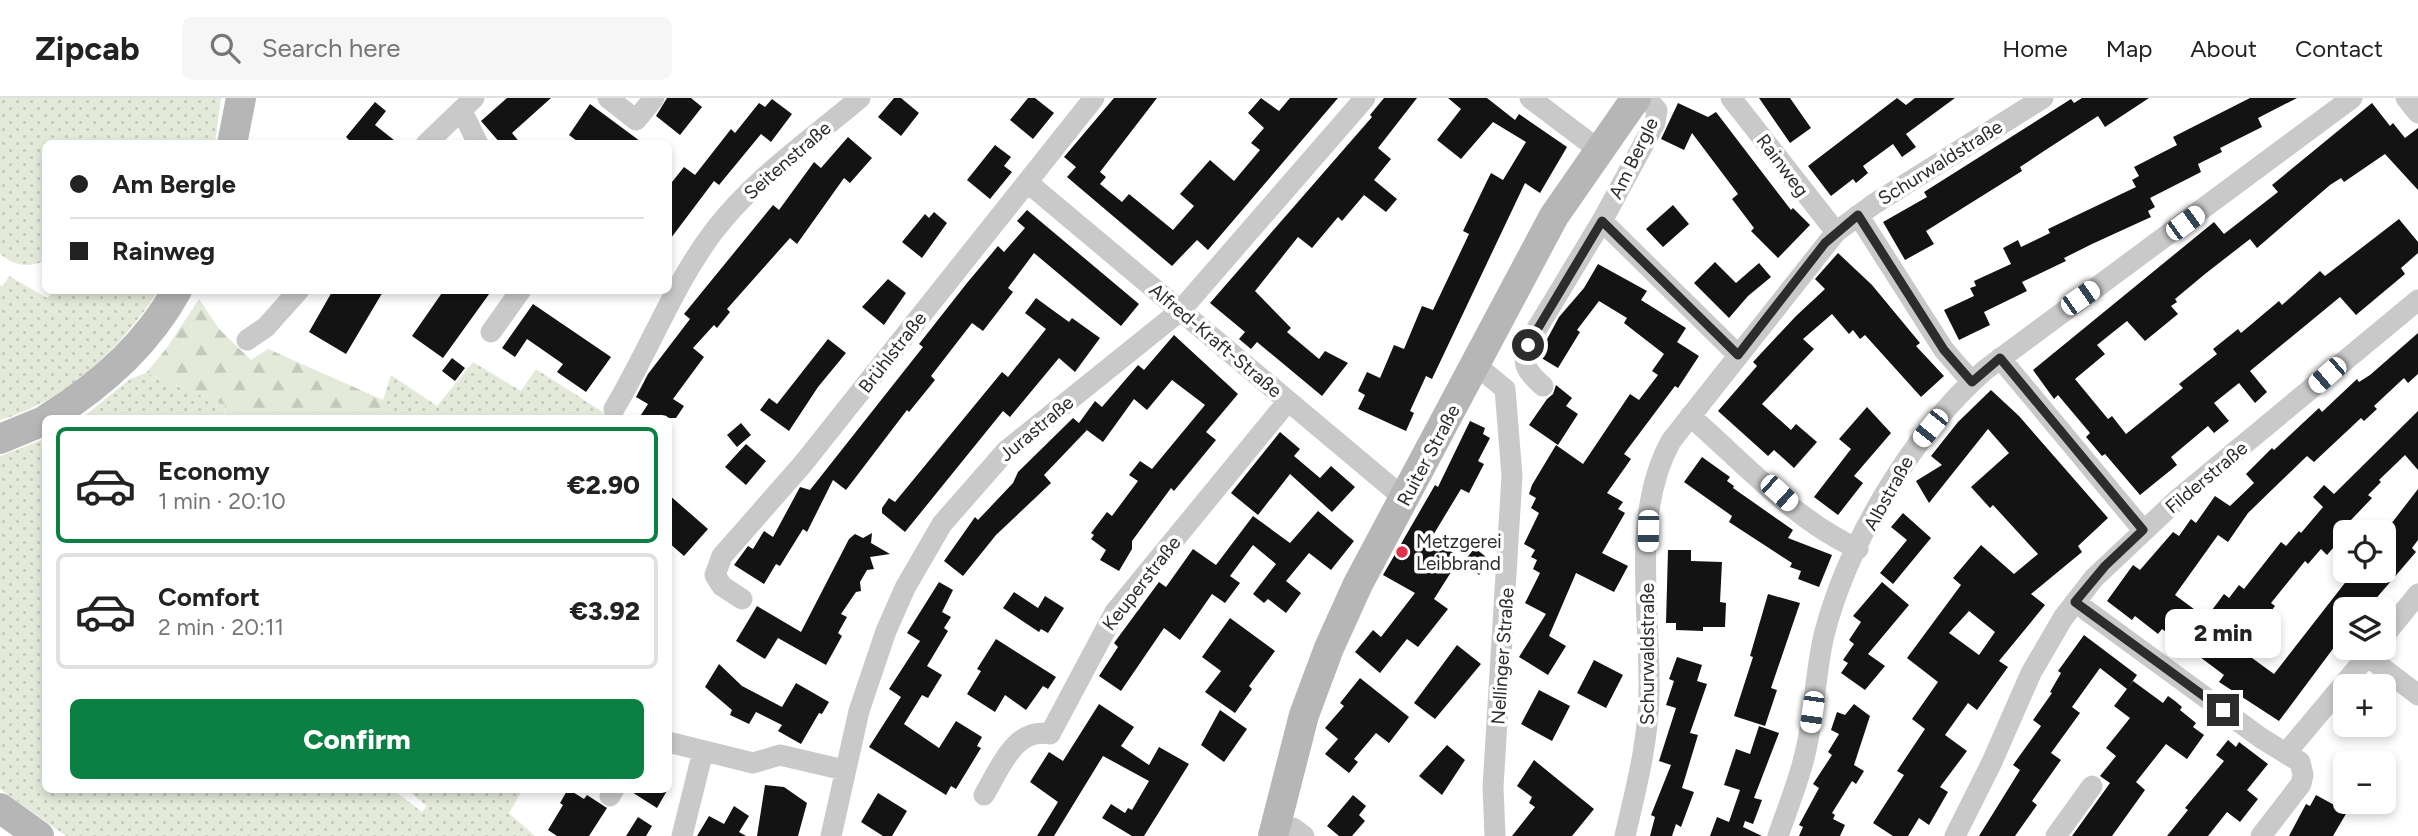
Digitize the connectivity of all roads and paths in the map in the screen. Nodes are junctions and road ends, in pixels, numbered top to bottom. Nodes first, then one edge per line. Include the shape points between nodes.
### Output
1 (241, 98) edge
2 (608, 98) edge
3 (654, 98) edge
4 (860, 98) edge
5 (1094, 98) edge
6 (1365, 98) edge
7 (1530, 98) edge
8 (1636, 98) edge
9 (1646, 98) edge
10 (1731, 98) edge
11 (2043, 98) edge
12 (2352, 98) edge
13 (2406, 98) edge
14 (468, 105) edge
15 (2418, 113) edge
16 (233, 140) edge
17 (430, 140) edge
18 (477, 140) edge
19 (1599, 150) junction
20 (1027, 182) junction
21 (1858, 215) junction
22 (1602, 221) junction
23 (1836, 232) junction
24 (174, 294) edge
25 (295, 294) edge
26 (519, 294) edge
27 (2418, 300) edge
28 (1180, 311) junction
29 (491, 332) dead end
30 (247, 340) dead end
31 (1738, 355) junction
32 (2000, 358) junction
33 (1476, 365) junction
34 (1972, 382) junction
35 (1543, 386) dead end
36 (1288, 401) junction
37 (614, 408) dead end
38 (52, 415) edge
39 (1690, 416) junction
40 (42, 421) edge
41 (0, 439) edge
42 (1405, 499) junction
43 (2143, 530) junction
44 (1858, 549) junction
45 (2418, 594) edge
46 (742, 599) dead end
47 (2075, 602) junction
48 (2396, 621) edge
49 (2364, 660) edge
50 (2380, 660) edge
51 (2418, 695) edge
52 (672, 743) edge
53 (703, 751) junction
54 (2286, 753) junction
55 (844, 771) junction
56 (2092, 786) dead end
57 (984, 795) dead end
58 (0, 808) edge
59 (1274, 830) edge
60 (39, 836) edge
61 (682, 836) edge
62 (831, 836) edge
63 (1304, 836) edge
64 (1495, 836) edge
65 (1625, 836) edge
66 (1778, 836) edge
67 (1955, 836) edge
68 (2056, 836) edge
69 (2261, 836) edge

1 - 16 street
2 - 3 street via 636,120
4 - 37 street, Seitenstraße via 764,176 714,231 668,305
5 - 20 street, Brühlstraße
6 - 28 street, Jurastraße
7 - 19 street
8 - 19 street, Ruiter Straße
9 - 22 street, Am Bergle via 1657,110 1657,118
10 - 23 street, Rainweg
11 - 21 street, Schurwaldstraße
12 - 32 street, Albstraße
13 - 15 street
14 - 17 street
14 - 18 street
19 - 33 street, Ruiter Straße via 1548,227
20 - 28 street, Alfred-Kraft-Straße
20 - 46 street, Brühlstraße via 802,465 722,556 715,575 722,586
21 - 23 street, Schurwaldstraße
21 - 34 street via 1944,350
22 - 31 street, Am Bergle
22 - 35 street, Am Bergle via 1528,345 1527,370
23 - 31 street, Schurwaldstraße
24 - 38 street via 116,368
25 - 30 street via 266,327
26 - 29 street
27 - 43 street, Filderstraße
28 - 36 street, Alfred-Kraft-Straße
28 - 55 street, Jurastraße via 1006,451 948,516 895,608
31 - 39 street, Schurwaldstraße
32 - 34 street, Albstraße
32 - 43 street
33 - 42 street, Ruiter Straße
33 - 64 street, Nellinger Straße via 1505,389 1512,453 1494,774
34 - 44 street, Albstraße via 1913,449
36 - 42 street, Alfred-Kraft-Straße
36 - 57 street, Keuperstraße via 1115,612 1050,734 1036,731 1023,736
39 - 44 street via 1804,515
39 - 65 street, Schurwaldstraße via 1665,451 1651,500 1647,739
40 - 41 street
42 - 59 street, Ruiter Straße via 1329,648 1295,746
43 - 47 street, Filderstraße
44 - 66 street, Albstraße via 1827,625 1806,752
45 - 48 street
47 - 54 street
47 - 67 street, Filderstraße via 2031,673
49 - 54 street
50 - 51 street
52 - 53 street
53 - 55 street via 753,763 780,755
53 - 61 street
54 - 69 street via 2297,759 2302,771 2299,788
55 - 62 street, Jurastraße
56 - 68 street
58 - 60 street
59 - 63 street via 1293,828

